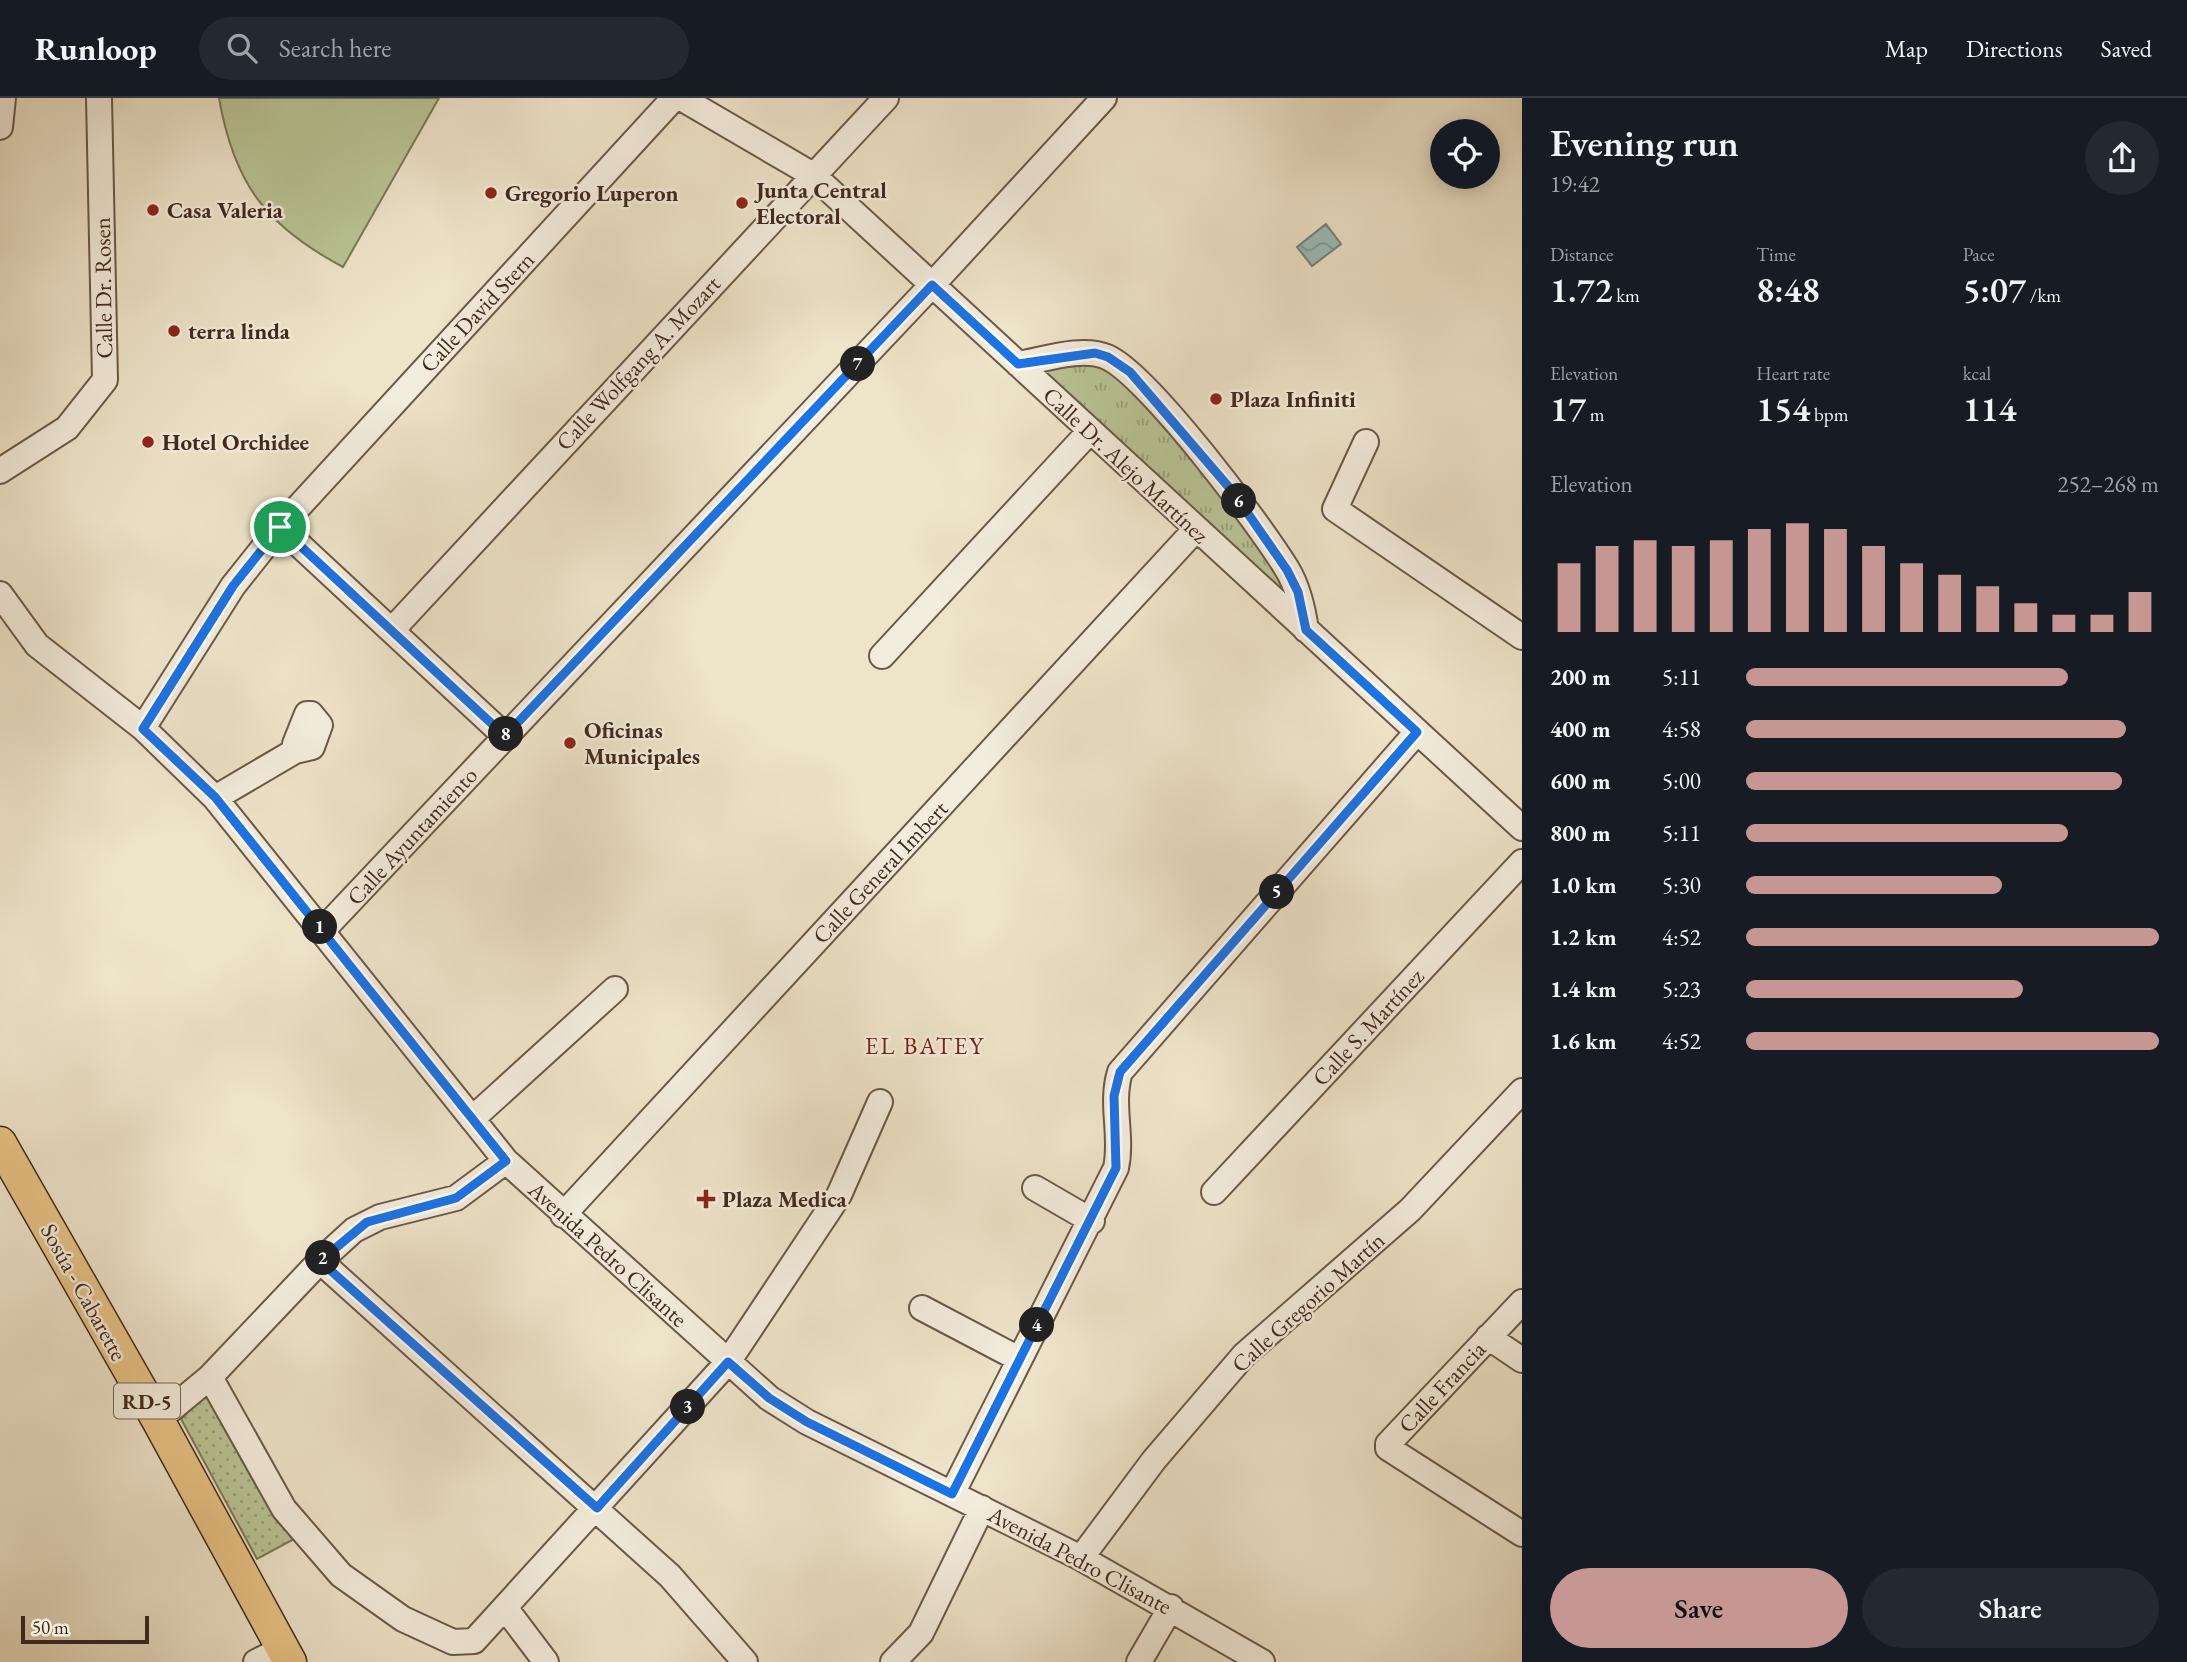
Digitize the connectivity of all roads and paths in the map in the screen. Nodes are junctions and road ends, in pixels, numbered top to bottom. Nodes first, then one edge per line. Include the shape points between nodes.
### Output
1 (3, 98) edge
2 (99, 98) edge
3 (674, 98) edge
4 (681, 98) edge
5 (886, 98) edge
6 (1104, 98) edge
7 (0, 127) edge
8 (813, 175) junction
9 (932, 285) junction
10 (1018, 364) junction
11 (1090, 430) junction
12 (1366, 442) dead end
13 (0, 471) edge
14 (280, 527) junction
15 (1196, 529) junction
16 (0, 594) edge
17 (392, 630) junction
18 (1306, 630) junction
19 (1522, 637) edge
20 (882, 656) dead end
21 (143, 729) junction
22 (1417, 732) junction
23 (505, 736) junction
24 (295, 751) dead end
25 (215, 797) junction
26 (1518, 817) edge
27 (1522, 862) edge
28 (323, 930) junction
29 (615, 989) dead end
30 (1522, 1091) edge
31 (880, 1102) dead end
32 (472, 1119) junction
33 (0, 1143) edge
34 (506, 1161) junction
35 (1035, 1188) dead end
36 (1214, 1192) dead end
37 (563, 1215) junction
38 (1092, 1221) junction
39 (320, 1261) junction
40 (1522, 1302) edge
41 (922, 1308) dead end
42 (1488, 1337) junction
43 (1019, 1359) junction
44 (1522, 1360) edge
45 (728, 1362) junction
46 (210, 1377) junction
47 (158, 1420) junction
48 (952, 1494) junction
49 (597, 1508) junction
50 (982, 1508) junction
51 (1522, 1534) edge
52 (1081, 1558) junction
53 (1171, 1607) junction
54 (506, 1609) junction
55 (276, 1657) edge
56 (546, 1662) edge
57 (746, 1662) edge
58 (893, 1662) edge
59 (1139, 1662) edge
60 (1262, 1662) edge

1 - 7 street
2 - 13 street, Calle Dr. Rosen via 104,380 67,428
3 - 14 street, Calle David Stern
4 - 8 street, Calle Dr. Alejo Martínez
5 - 8 street, Calle Wolfgang A. Mozart
6 - 9 street, Calle Ayuntamiento
8 - 9 street, Calle Dr. Alejo Martínez
8 - 17 street, Calle Wolfgang A. Mozart
9 - 10 street, Calle Dr. Alejo Martínez
9 - 23 street, Calle Ayuntamiento
10 - 11 street, Calle Dr. Alejo Martínez
10 - 18 street via 1095,353 1130,372 1233,492 1287,570 1298,592
11 - 15 street, Calle Dr. Alejo Martínez
11 - 20 street
12 - 19 street via 1335,509
14 - 17 street
14 - 21 street, Calle David Stern via 233,586
15 - 18 street, Calle Dr. Alejo Martínez
15 - 37 street, Calle General Imbert
16 - 21 street, Avenida Pedro Clisante via 37,645
17 - 23 street
18 - 22 street, Calle Dr. Alejo Martínez
21 - 25 street, Avenida Pedro Clisante
22 - 26 street, Calle Dr. Alejo Martínez
22 - 38 street via 1120,1072 1114,1096 1118,1159
23 - 28 street, Calle Ayuntamiento
24 - 25 street
25 - 28 street, Avenida Pedro Clisante
27 - 36 street, Calle S. Martínez
28 - 32 street, Avenida Pedro Clisante
29 - 32 street
30 - 52 street, Calle Gregorio Martín via 1410,1210 1244,1355 1154,1460
31 - 45 street via 839,1195
32 - 34 street, Avenida Pedro Clisante
33 - 47 main road, Sosúa - Cabarette / RD-5
34 - 37 street, Avenida Pedro Clisante
34 - 39 street via 456,1198 367,1222
35 - 38 street
37 - 45 street, Avenida Pedro Clisante
38 - 43 street
39 - 46 street
39 - 49 street
40 - 42 street, Calle Francia
41 - 43 street
42 - 44 street
42 - 51 street, Calle Francia via 1388,1448
43 - 48 street
45 - 48 street, Avenida Pedro Clisante via 769,1398 807,1422
45 - 49 street
46 - 47 street
46 - 54 street via 284,1509 341,1575 403,1619 453,1642 474,1641
47 - 55 main road, Sosúa - Cabarette / RD-5
48 - 50 street, Avenida Pedro Clisante
49 - 54 street
49 - 57 street via 670,1576
50 - 52 street, Avenida Pedro Clisante
50 - 58 street via 920,1633
52 - 53 street, Avenida Pedro Clisante
53 - 59 street
53 - 60 street, Avenida Pedro Clisante
54 - 56 street

